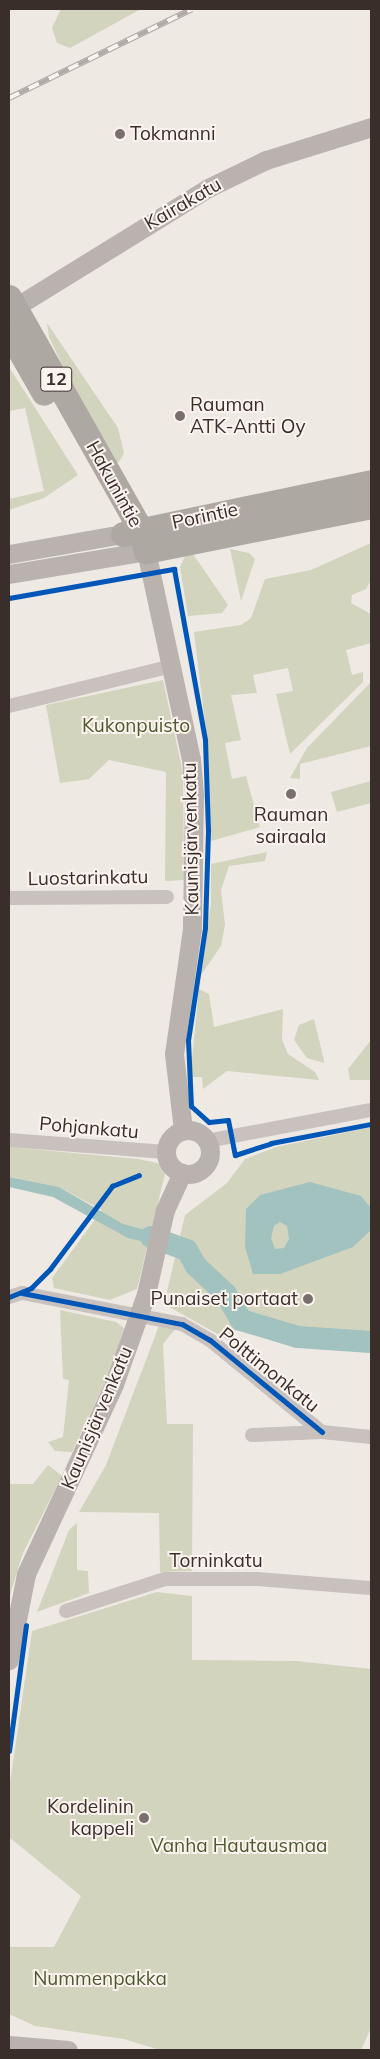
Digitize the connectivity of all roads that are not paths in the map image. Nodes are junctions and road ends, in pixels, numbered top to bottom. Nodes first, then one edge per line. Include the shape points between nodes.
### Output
1 (371, 127) edge
2 (11, 305) edge
3 (9, 332) edge
4 (95, 466) junction
5 (371, 482) edge
6 (114, 499) junction
7 (371, 506) edge
8 (224, 524) junction
9 (180, 527) junction
10 (136, 538) junction
11 (9, 554) edge
12 (9, 574) edge
13 (172, 666) junction
14 (9, 706) edge
15 (167, 897) dead end
16 (9, 898) edge
17 (371, 1110) edge
18 (183, 1130) junction
19 (9, 1140) edge
20 (207, 1141) junction
21 (166, 1152) junction
22 (182, 1173) junction
23 (16, 1295) edge
24 (140, 1313) junction
25 (322, 1432) junction
26 (252, 1435) dead end
27 (371, 1437) edge
28 (371, 1588) edge
29 (66, 1611) dead end
30 (9, 1660) edge
31 (9, 2045) edge
32 (68, 2050) edge

1 - 2 main road, Kairakatu via 266,160 216,184
2 - 4 highway, Hakunintie / 12
3 - 4 highway, Hakunintie / 12
4 - 6 highway, Hakunintie / 12
5 - 8 highway, Porintie
6 - 9 highway
6 - 10 highway, Hakunintie / 12
7 - 8 highway, Porintie
8 - 9 highway, Porintie
9 - 10 highway, Porintie
10 - 11 main road, Porintie
10 - 12 main road, Porintie
10 - 13 main road, Kaunisjärvenkatu
13 - 14 street
13 - 18 main road, Kaunisjärvenkatu via 194,797 192,929 174,1054
15 - 16 street, Luostarinkatu
17 - 20 street
18 - 20 main road via 196,1131
18 - 21 main road via 168,1141
19 - 21 street, Pohjankatu
20 - 22 main road via 210,1152 205,1165 196,1173
21 - 22 main road via 170,1166
22 - 24 main road, Kaunisjärvenkatu via 160,1228
23 - 24 street, Polttimonkatu
24 - 25 street, Polttimonkatu via 182,1324 210,1340
24 - 30 main road, Kaunisjärvenkatu via 79,1466 29,1565
25 - 26 street, Polttimonkatu
25 - 27 street, Polttimonkatu
28 - 29 street, Torninkatu via 257,1579 165,1579
31 - 32 main road

